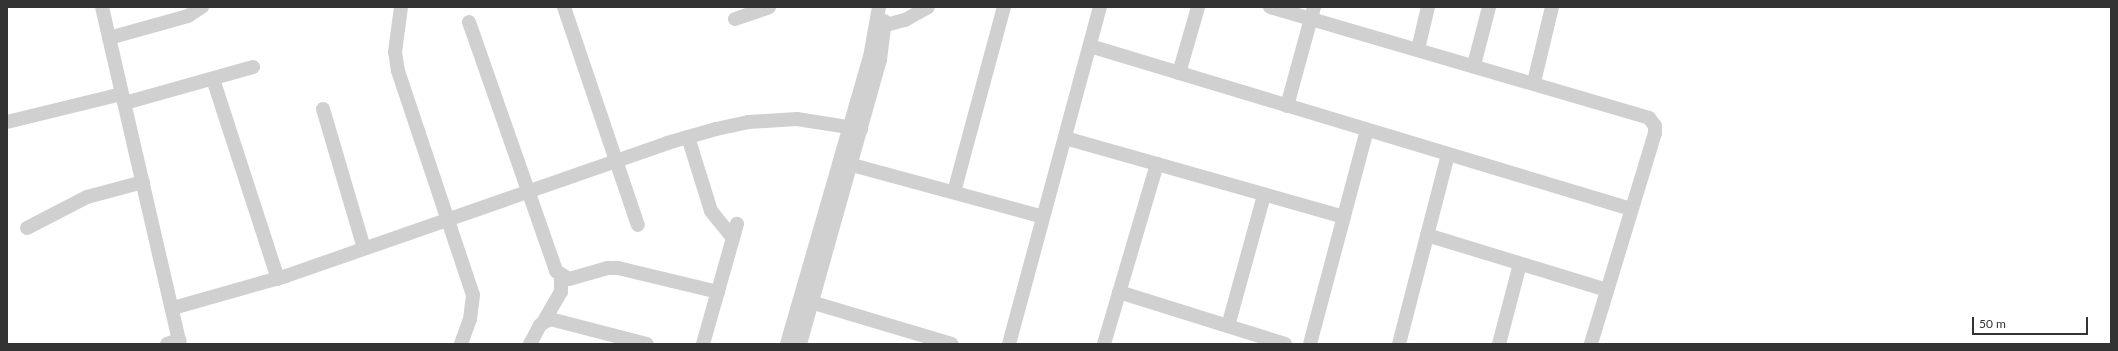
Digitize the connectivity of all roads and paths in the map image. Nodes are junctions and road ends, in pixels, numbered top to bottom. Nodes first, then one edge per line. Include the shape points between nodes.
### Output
1 (102, 7) edge
2 (202, 7) edge
3 (401, 7) edge
4 (564, 7) edge
5 (769, 7) edge
6 (879, 7) edge
7 (883, 7) edge
8 (928, 7) edge
9 (1004, 7) edge
10 (1100, 7) edge
11 (1198, 7) edge
12 (1270, 7) edge
13 (1428, 7) edge
14 (1489, 7) edge
15 (1552, 7) edge
16 (1313, 13) edge
17 (735, 19) dead end
18 (469, 22) dead end
19 (886, 26) junction
20 (109, 38) junction
21 (1090, 46) junction
22 (1418, 48) junction
23 (1474, 65) junction
24 (253, 67) dead end
25 (1179, 73) junction
26 (212, 78) junction
27 (1534, 82) junction
28 (123, 98) junction
29 (1287, 106) junction
30 (323, 109) dead end
31 (7, 122) edge
32 (855, 127) junction
33 (1367, 130) junction
34 (688, 137) junction
35 (1065, 138) junction
36 (1448, 154) junction
37 (616, 161) junction
38 (845, 163) junction
39 (1157, 164) junction
40 (143, 182) junction
41 (528, 192) junction
42 (954, 192) junction
43 (1264, 195) junction
44 (1631, 209) junction
45 (1043, 217) junction
46 (1344, 218) junction
47 (448, 221) junction
48 (737, 224) dead end
49 (638, 225) dead end
50 (27, 228) dead end
51 (1427, 235) junction
52 (733, 238) junction
53 (364, 248) junction
54 (1520, 264) junction
55 (561, 276) junction
56 (278, 279) junction
57 (1607, 290) junction
58 (718, 292) junction
59 (1119, 292) junction
60 (806, 301) junction
61 (173, 308) junction
62 (544, 321) junction
63 (1228, 326) junction
64 (908, 338) edge
65 (605, 339) edge
66 (175, 343) edge
67 (461, 344) edge
68 (530, 344) edge
69 (646, 344) edge
70 (703, 344) edge
71 (787, 344) edge
72 (800, 344) edge
73 (952, 344) edge
74 (1009, 344) edge
75 (1104, 344) edge
76 (1285, 344) edge
77 (1310, 344) edge
78 (1399, 344) edge
79 (1499, 344) edge
80 (1591, 344) edge

1 - 20 street
2 - 20 street via 188,16
3 - 47 street via 396,52 398,71
4 - 37 street
5 - 17 street
6 - 32 street
7 - 19 street
8 - 19 street via 905,20
9 - 42 street
10 - 21 street
11 - 25 street
12 - 16 street
13 - 22 street
14 - 23 street
15 - 27 street
16 - 22 street
16 - 29 street
18 - 41 street
19 - 32 street via 882,50
20 - 28 street
21 - 25 street
21 - 35 street
22 - 23 street
23 - 27 street
24 - 26 street
25 - 29 street
26 - 28 street
26 - 56 street
27 - 44 street via 1649,118 1655,126 1655,133
28 - 31 street
28 - 40 street
29 - 33 street
30 - 53 street
32 - 34 street via 784,119 748,122
32 - 38 street
33 - 36 street
33 - 46 street
34 - 37 street
34 - 52 street via 711,211
35 - 39 street
35 - 45 street
36 - 44 street
36 - 51 street
37 - 41 street
37 - 49 street
38 - 42 street
38 - 60 street
39 - 43 street
39 - 59 street
40 - 50 street via 88,197
40 - 61 street
41 - 47 street
41 - 55 street via 551,260
42 - 45 street
43 - 46 street
43 - 63 street
44 - 57 street
45 - 74 street
46 - 77 street
47 - 53 street
47 - 67 street via 473,295 470,319
48 - 52 street
51 - 54 street
51 - 78 street
52 - 58 street
53 - 56 street
54 - 57 street
54 - 79 street
55 - 58 street via 569,279 608,268 618,268
55 - 62 street via 561,292
56 - 61 street
57 - 80 street
58 - 70 street
59 - 63 street
59 - 75 street
60 - 64 street
60 - 71 street
60 - 72 street
61 - 66 street
62 - 65 street via 550,319
62 - 68 street
63 - 76 street
64 - 73 street
65 - 69 street

